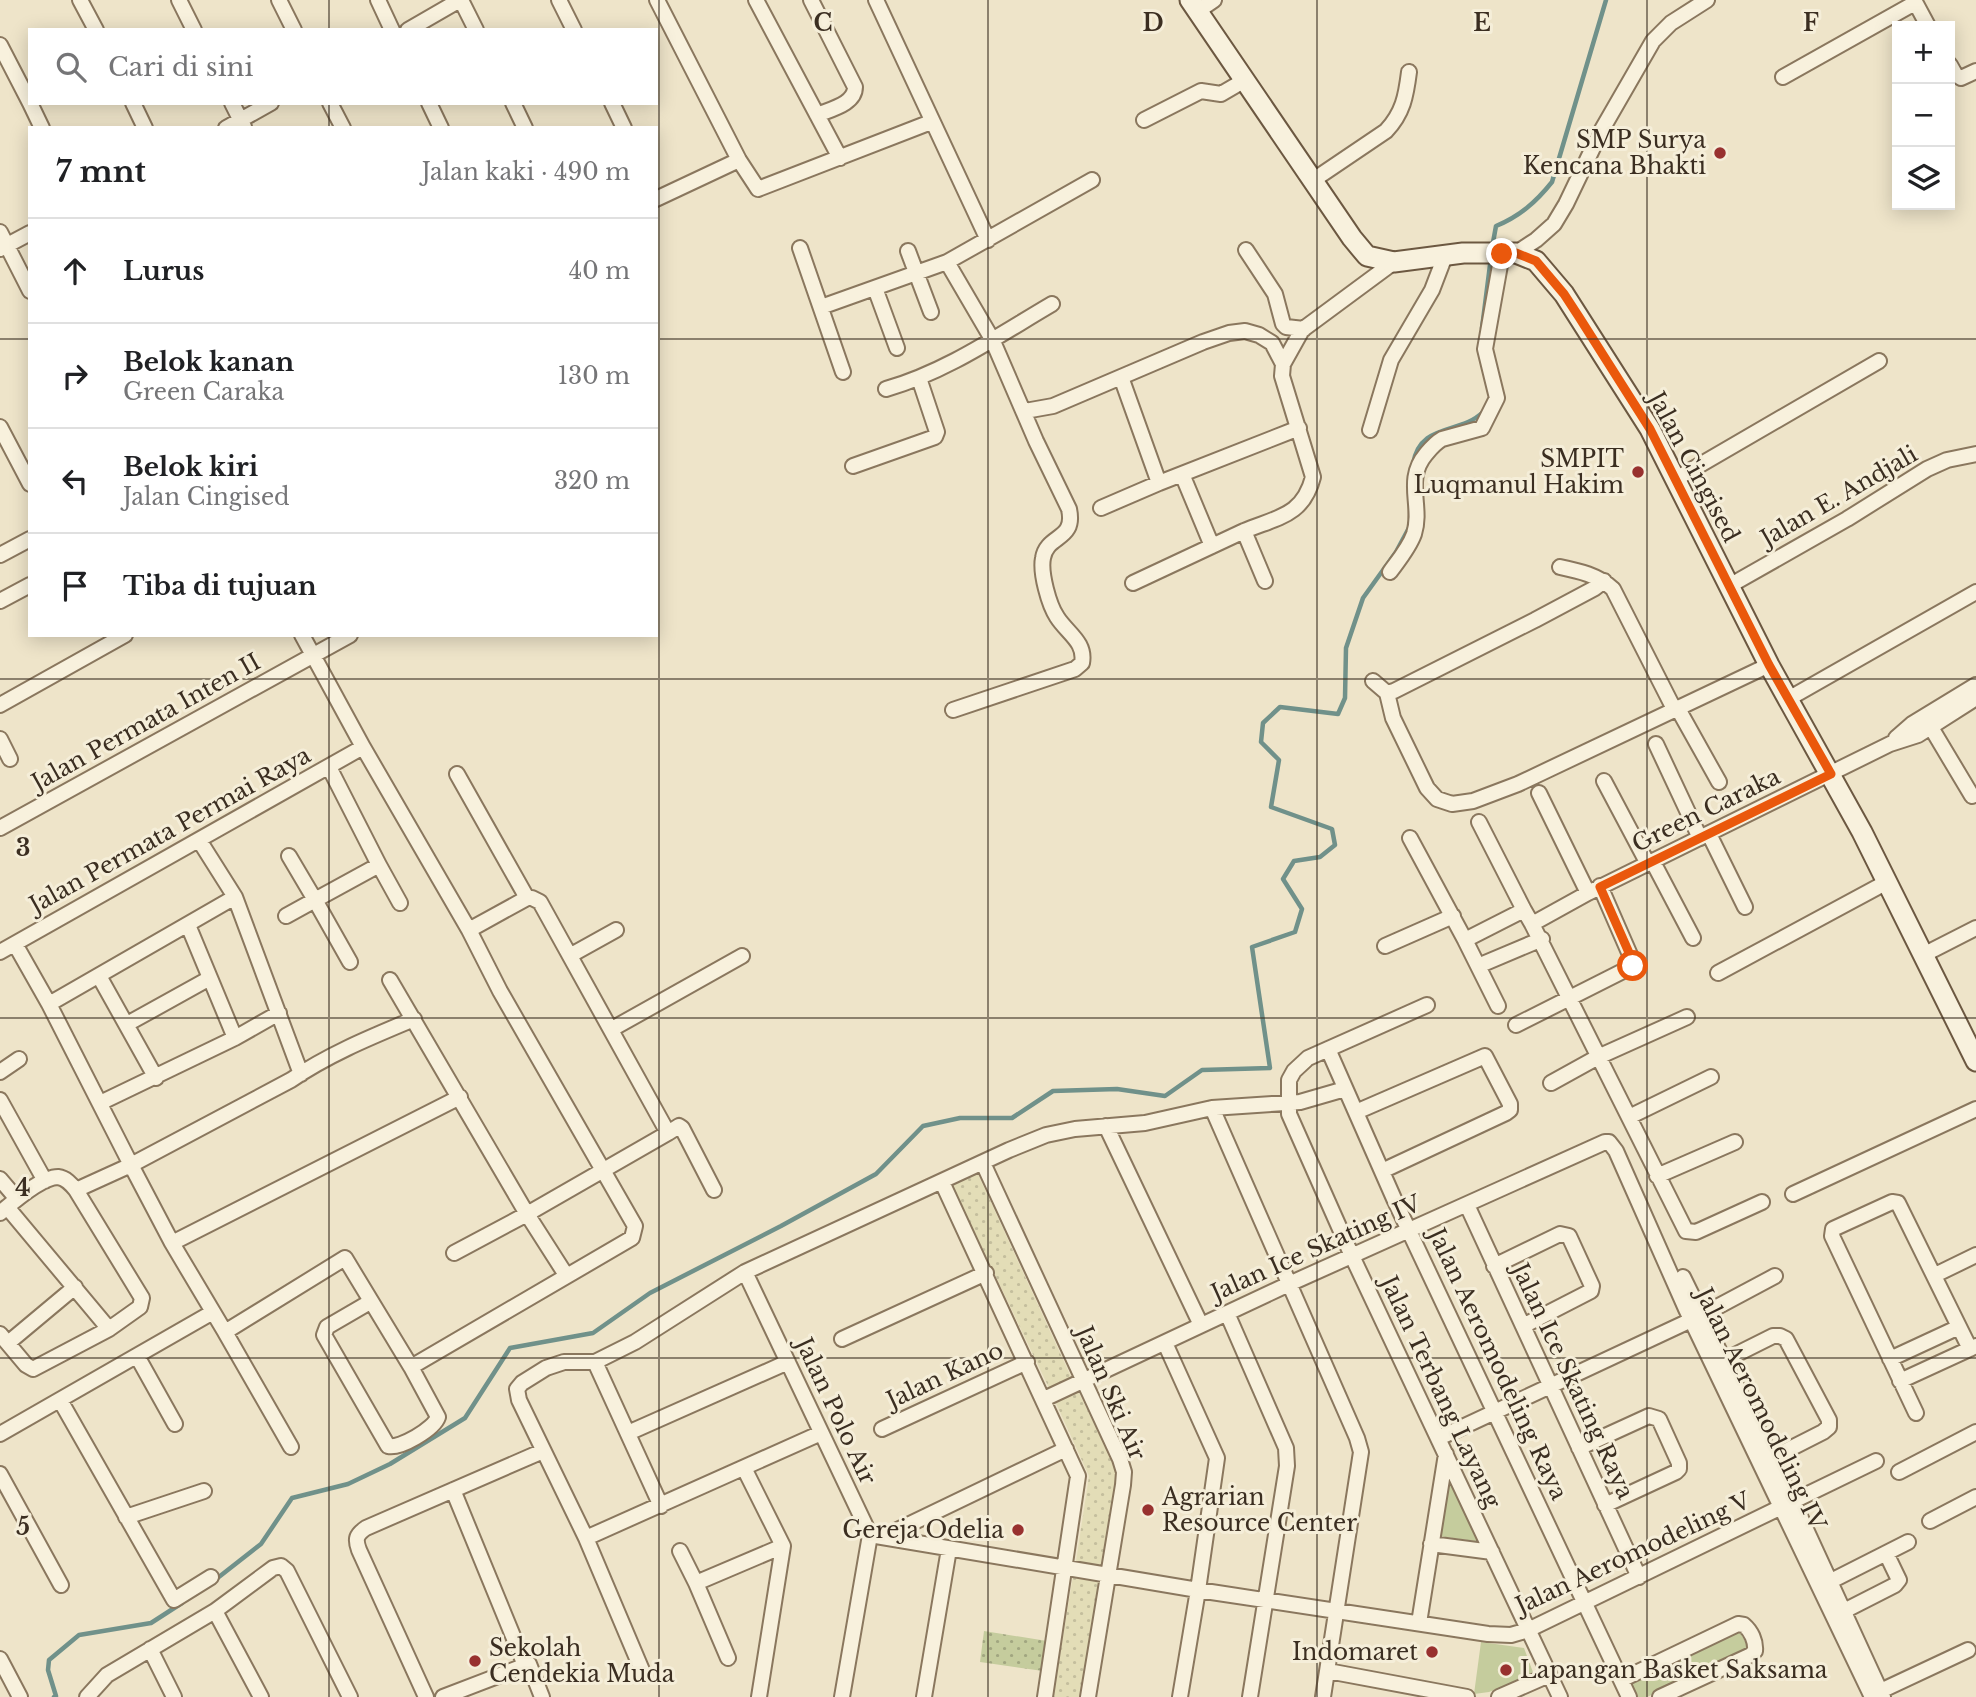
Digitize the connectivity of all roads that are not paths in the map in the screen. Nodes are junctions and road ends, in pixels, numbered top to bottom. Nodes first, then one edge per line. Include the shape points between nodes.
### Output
1 (80, 0) edge
2 (179, 0) edge
3 (279, 0) edge
4 (378, 0) edge
5 (460, 0) edge
6 (559, 0) edge
7 (657, 0) edge
8 (756, 0) edge
9 (811, 0) edge
10 (876, 0) edge
11 (1677, 0) edge
12 (1707, 0) edge
13 (1914, 1) edge
14 (1201, 4) edge
15 (1686, 13) junction
16 (1925, 21) edge
17 (95, 28) edge
18 (193, 28) edge
19 (293, 28) edge
20 (392, 28) edge
21 (411, 28) edge
22 (475, 28) edge
23 (573, 28) edge
24 (0, 45) edge
25 (1976, 71) edge
26 (1409, 72) dead end
27 (1955, 74) edge
28 (1783, 77) dead end
29 (1245, 80) junction
30 (28, 99) edge
31 (31, 105) edge
32 (134, 105) edge
33 (233, 105) edge
34 (268, 105) edge
35 (331, 105) edge
36 (430, 105) edge
37 (514, 105) edge
38 (613, 105) edge
39 (817, 115) junction
40 (1144, 120) dead end
41 (931, 122) junction
42 (242, 124) edge
43 (41, 126) edge
44 (144, 126) edge
45 (342, 126) edge
46 (440, 126) edge
47 (525, 126) edge
48 (623, 126) edge
49 (840, 158) junction
50 (739, 160) junction
51 (1092, 180) dead end
52 (1312, 181) junction
53 (658, 196) edge
54 (0, 232) edge
55 (28, 234) edge
56 (988, 240) junction
57 (4, 247) edge
58 (800, 248) dead end
59 (1246, 250) dead end
60 (908, 251) dead end
61 (1501, 253) junction
62 (1445, 256) junction
63 (947, 262) junction
64 (1394, 262) junction
65 (916, 273) junction
66 (28, 288) edge
67 (875, 288) junction
68 (1052, 304) dead end
69 (821, 307) junction
70 (931, 312) dead end
71 (1303, 329) junction
72 (992, 339) junction
73 (1272, 343) junction
74 (897, 348) dead end
75 (1879, 361) dead end
76 (1283, 364) junction
77 (843, 372) dead end
78 (1121, 377) junction
79 (919, 378) junction
80 (886, 389) dead end
81 (1025, 411) junction
82 (0, 427) edge
83 (1299, 428) junction
84 (1370, 430) dead end
85 (1976, 454) edge
86 (853, 466) dead end
87 (1182, 474) junction
88 (28, 480) edge
89 (1674, 480) junction
90 (1159, 483) junction
91 (1101, 508) dead end
92 (1244, 531) junction
93 (28, 539) edge
94 (1212, 545) junction
95 (0, 555) edge
96 (1560, 567) dead end
97 (1390, 572) dead end
98 (1265, 581) dead end
99 (1604, 581) junction
100 (1133, 583) dead end
101 (28, 586) edge
102 (1728, 586) junction
103 (1976, 592) edge
104 (0, 601) edge
105 (121, 637) edge
106 (303, 637) edge
107 (346, 637) edge
108 (313, 655) junction
109 (1769, 665) junction
110 (1373, 681) dead end
111 (1976, 685) edge
112 (1387, 693) junction
113 (1976, 698) edge
114 (1788, 699) junction
115 (0, 705) edge
116 (1676, 708) junction
117 (953, 710) dead end
118 (1924, 724) junction
119 (0, 739) edge
120 (1656, 744) dead end
121 (363, 747) junction
122 (10, 759) dead end
123 (329, 766) junction
124 (457, 774) dead end
125 (1831, 774) junction
126 (1604, 781) dead end
127 (1719, 782) dead end
128 (1539, 793) dead end
129 (1972, 796) dead end
130 (1479, 822) dead end
131 (0, 828) edge
132 (1705, 836) junction
133 (1410, 838) dead end
134 (199, 840) junction
135 (289, 856) dead end
136 (1651, 863) junction
137 (379, 865) junction
138 (1887, 882) junction
139 (1594, 890) junction
140 (235, 897) junction
141 (527, 898) junction
142 (315, 900) junction
143 (400, 903) dead end
144 (1745, 907) dead end
145 (1524, 910) junction
146 (286, 916) dead end
147 (1453, 916) junction
148 (1532, 924) junction
149 (188, 925) junction
150 (1976, 928) edge
151 (469, 930) junction
152 (616, 930) dead end
153 (1693, 938) dead end
154 (1542, 939) junction
155 (1465, 940) junction
156 (1385, 946) dead end
157 (4, 948) edge
158 (571, 955) junction
159 (1923, 955) junction
160 (741, 956) dead end
161 (350, 962) dead end
162 (1478, 966) junction
163 (1718, 973) dead end
164 (99, 976) junction
165 (210, 978) junction
166 (390, 980) dead end
167 (1570, 998) junction
168 (49, 1004) junction
169 (1427, 1005) dead end
170 (1498, 1006) dead end
171 (279, 1013) junction
172 (1687, 1017) dead end
173 (414, 1019) junction
174 (127, 1024) junction
175 (1516, 1025) dead end
176 (612, 1029) junction
177 (234, 1038) junction
178 (1328, 1049) junction
179 (1598, 1057) junction
180 (19, 1059) dead end
181 (1976, 1061) edge
182 (0, 1072) edge
183 (301, 1074) junction
184 (1711, 1077) dead end
185 (156, 1078) junction
186 (1551, 1083) dead end
187 (1345, 1089) junction
188 (460, 1097) junction
189 (0, 1100) edge
190 (100, 1103) junction
191 (1287, 1103) junction
192 (1212, 1108) junction
193 (1976, 1109) edge
194 (1356, 1112) junction
195 (1629, 1117) junction
196 (1107, 1126) junction
197 (668, 1133) junction
198 (1609, 1142) joint
199 (1735, 1142) dead end
200 (983, 1163) junction
201 (131, 1165) junction
202 (603, 1170) junction
203 (1382, 1171) junction
204 (1657, 1176) junction
205 (0, 1179) edge
206 (45, 1181) junction
207 (942, 1182) junction
208 (76, 1190) junction
209 (714, 1190) dead end
210 (1793, 1194) dead end
211 (1762, 1202) dead end
212 (1467, 1205) junction
213 (8, 1207) edge
214 (527, 1214) junction
215 (1409, 1230) junction
216 (173, 1243) junction
217 (454, 1252) dead end
218 (1976, 1255) edge
219 (1352, 1256) junction
220 (1494, 1266) junction
221 (746, 1272) junction
222 (986, 1273) junction
223 (566, 1275) junction
224 (1935, 1275) junction
225 (1775, 1276) dead end
226 (1684, 1277) dead end
227 (1289, 1284) junction
228 (75, 1287) junction
229 (370, 1302) junction
230 (213, 1312) junction
231 (1227, 1313) junction
232 (1693, 1314) junction
233 (1200, 1325) junction
234 (1523, 1326) junction
235 (1959, 1327) junction
236 (109, 1329) junction
237 (225, 1332) junction
238 (4, 1339) edge
239 (842, 1339) dead end
240 (1165, 1343) junction
241 (1973, 1347) edge
242 (137, 1356) junction
243 (1890, 1359) junction
244 (1723, 1361) junction
245 (595, 1362) junction
246 (788, 1362) junction
247 (1027, 1362) junction
248 (411, 1367) junction
249 (1083, 1381) junction
250 (1900, 1381) junction
251 (1551, 1386) junction
252 (1044, 1399) junction
253 (60, 1400) junction
254 (1496, 1412) junction
255 (1916, 1413) dead end
256 (175, 1424) dead end
257 (882, 1429) dead end
258 (1976, 1432) edge
259 (628, 1433) junction
260 (821, 1433) junction
261 (0, 1434) edge
262 (1439, 1438) junction
263 (291, 1447) dead end
264 (1579, 1448) junction
265 (1066, 1449) junction
266 (543, 1451) junction
267 (1446, 1454) junction
268 (1772, 1458) junction
269 (1876, 1461) dead end
270 (744, 1468) junction
271 (1899, 1472) dead end
272 (0, 1474) edge
273 (453, 1490) junction
274 (204, 1491) dead end
275 (1976, 1497) edge
276 (1788, 1504) junction
277 (1605, 1505) junction
278 (660, 1506) junction
279 (126, 1517) junction
280 (1930, 1521) dead end
281 (877, 1535) junction
282 (586, 1538) junction
283 (1908, 1542) dead end
284 (1431, 1544) junction
285 (783, 1546) junction
286 (949, 1549) junction
287 (680, 1551) dead end
288 (1492, 1552) junction
289 (1886, 1553) junction
290 (1066, 1567) junction
291 (1109, 1574) junction
292 (211, 1577) dead end
293 (1639, 1577) junction
294 (1830, 1581) junction
295 (696, 1583) junction
296 (61, 1585) dead end
297 (1198, 1590) junction
298 (1266, 1600) junction
299 (1586, 1603) junction
300 (215, 1611) junction
301 (1337, 1611) junction
302 (1844, 1611) junction
303 (1419, 1623) junction
304 (1528, 1630) junction
305 (150, 1649) junction
306 (1968, 1650) dead end
307 (728, 1658) dead end
308 (0, 1659) edge
309 (524, 1663) junction
310 (1328, 1671) junction
311 (643, 1675) dead end
312 (1549, 1675) junction
313 (1621, 1680) junction
314 (1394, 1690) edge
315 (1875, 1695) edge
316 (20, 1697) edge
317 (87, 1697) edge
318 (174, 1697) edge
319 (261, 1697) edge
320 (350, 1697) edge
321 (426, 1697) edge
322 (443, 1697) edge
323 (533, 1697) edge
324 (542, 1697) edge
325 (759, 1697) edge
326 (842, 1697) edge
327 (924, 1697) edge
328 (1045, 1697) edge
329 (1088, 1697) edge
330 (1180, 1697) edge
331 (1251, 1697) edge
332 (1323, 1697) edge
333 (1466, 1697) edge
334 (1499, 1697) edge
335 (1560, 1697) edge
336 (1629, 1697) edge
337 (1660, 1697) edge

1 - 17 street
2 - 18 street
3 - 19 street
4 - 20 street
5 - 21 street
5 - 22 street
6 - 23 street
7 - 50 street
8 - 39 street
9 - 39 street via 855,87 850,100
10 - 41 street
11 - 15 street
12 - 15 street
13 - 16 street
13 - 28 street
14 - 29 main road
15 - 61 street via 1646,51 1553,224 1536,240
24 - 30 street
25 - 27 street via 1961,78
26 - 52 street via 1405,102 1386,131
29 - 40 street via 1221,94 1201,91
29 - 52 main road
31 - 43 street
32 - 44 street
33 - 42 street
34 - 42 street
35 - 45 street
36 - 46 street
37 - 47 street
38 - 48 street
39 - 49 street
41 - 49 street
41 - 56 street
49 - 50 street via 762,189 755,187
50 - 53 street
51 - 56 street
52 - 64 main road via 1362,252
54 - 57 street
55 - 57 street
56 - 63 street
57 - 66 street
58 - 69 street
59 - 71 street via 1275,294 1283,324
60 - 65 street
61 - 62 main road
61 - 89 main road, Jalan Cingised via 1536,261 1564,294 1650,429
61 - 97 street via 1485,349 1497,400 1482,428 1442,439 1422,458 1414,472 1415,531
62 - 64 main road
62 - 84 street via 1432,290 1391,360
63 - 65 street
63 - 72 street
64 - 71 street
65 - 67 street
65 - 70 street
67 - 69 street
67 - 74 street
68 - 72 street
69 - 77 street
71 - 73 street
71 - 76 street
72 - 79 street
72 - 81 street
73 - 76 street
73 - 78 street via 1245,331 1229,333
75 - 89 street
76 - 83 street via 1282,376
78 - 81 street via 1053,405
78 - 90 street
79 - 80 street
79 - 86 street via 935,437
81 - 117 street via 1072,520 1043,559 1051,607 1081,645 1082,663
82 - 88 street
83 - 87 street
83 - 92 street via 1313,477 1309,493 1297,509
85 - 102 street, Jalan E. Andjali via 1927,469
87 - 90 street
87 - 94 street
89 - 102 main road, Jalan Cingised
90 - 91 street
92 - 94 street
92 - 98 street
93 - 95 street
94 - 100 street
96 - 99 street
99 - 112 street
99 - 116 street
101 - 104 street
102 - 109 main road, Jalan Cingised
103 - 114 street
105 - 115 street
106 - 108 street
107 - 108 street, Jalan Permata Inten II
108 - 121 street
108 - 131 street, Jalan Permata Inten II
109 - 114 main road, Jalan Cingised
109 - 116 street
110 - 112 street
111 - 118 street
112 - 116 street via 1393,718 1427,788 1437,799 1452,804 1474,801 1518,784
113 - 118 street
114 - 125 main road, Jalan Cingised
116 - 127 street
118 - 125 street, Green Caraka
118 - 129 street
119 - 122 street
120 - 132 street
121 - 123 street, Jalan Permata Permai Raya
121 - 151 street
123 - 134 street, Jalan Permata Permai Raya
123 - 137 street
124 - 141 street
125 - 132 street, Green Caraka
125 - 138 main road, Jalan Cingised
126 - 136 street
128 - 139 street
130 - 145 street
132 - 136 street, Green Caraka
132 - 144 street
133 - 147 street
134 - 140 street
134 - 157 street, Jalan Permata Permai Raya
135 - 142 street
136 - 139 street, Green Caraka
136 - 153 street
137 - 142 street
137 - 143 street
138 - 159 main road, Jalan Cingised
138 - 163 street
139 - 148 street, Green Caraka
139 - 167 street via 1634,964
140 - 149 street
140 - 171 street
141 - 151 street
141 - 158 street via 540,902
142 - 146 street
142 - 161 street
145 - 148 street
145 - 155 street
147 - 155 street
147 - 156 street
148 - 154 street
149 - 164 street
149 - 165 street
150 - 159 street
151 - 202 street
152 - 158 street
154 - 162 street
154 - 167 street
155 - 162 street
157 - 168 street
158 - 176 street
159 - 181 main road, Jalan Cingised
160 - 176 street
162 - 170 street
164 - 168 street
164 - 174 street
165 - 174 street
165 - 177 street
166 - 173 street
167 - 175 street
167 - 179 street
168 - 190 street
169 - 178 street
171 - 177 street
171 - 183 street
172 - 179 street
173 - 183 street via 344,1048
173 - 188 street
174 - 185 street
176 - 197 street
177 - 185 street
178 - 187 street, Jalan Aeromodeling Raya
178 - 191 street via 1294,1071
179 - 186 street
179 - 195 street
180 - 182 street
183 - 201 street
184 - 195 street
185 - 190 street
187 - 191 street
187 - 194 street, Jalan Aeromodeling Raya
188 - 214 street
188 - 216 street
189 - 206 street
190 - 201 street
191 - 192 street
191 - 219 street, Jalan Terbang Layang
192 - 196 street
192 - 227 street
193 - 210 street
194 - 203 street, Jalan Aeromodeling Raya
194 - 203 street via 1485,1056 1510,1104 1506,1114
195 - 204 street
196 - 200 street via 1046,1136
196 - 233 street
197 - 202 street
197 - 209 street via 682,1128
198 - 212 street, Jalan Ice Skating IV
198 - 232 street, Jalan Aeromodeling IV
199 - 204 street
200 - 207 street
200 - 249 street, Jalan Ski Air
201 - 208 street
201 - 216 street
202 - 214 street
202 - 223 street via 635,1226 634,1233
203 - 215 street, Jalan Aeromodeling Raya
204 - 211 street via 1686,1231
205 - 213 street
206 - 208 street via 59,1177
206 - 213 street
207 - 221 street
207 - 222 street
208 - 236 street via 142,1298 139,1307
212 - 215 street, Jalan Ice Skating IV
212 - 220 street, Jalan Ice Skating Raya
213 - 228 street
214 - 217 street
214 - 223 street
215 - 219 street, Jalan Ice Skating IV
215 - 254 street, Jalan Aeromodeling Raya
216 - 230 street
218 - 224 street
219 - 227 street, Jalan Ice Skating IV
219 - 262 street, Jalan Terbang Layang
220 - 234 street, Jalan Ice Skating Raya
220 - 234 street via 1560,1234 1569,1236 1591,1291
221 - 245 street
221 - 246 street, Jalan Polo Air
222 - 239 street
222 - 247 street
223 - 248 street
224 - 235 street
224 - 243 street via 1896,1201 1833,1229 1832,1236
225 - 232 street
226 - 232 street, Jalan Aeromodeling IV
227 - 231 street, Jalan Ice Skating IV
227 - 301 street via 1361,1452
228 - 236 street
228 - 238 street
229 - 237 street via 345,1258
229 - 248 street
229 - 248 street via 327,1327 324,1335 388,1446 395,1448 434,1426 438,1417
230 - 237 street
230 - 242 street
231 - 233 street, Jalan Ice Skating IV
231 - 298 street via 1286,1448
232 - 244 street, Jalan Aeromodeling IV
232 - 251 street
232 - 276 street, Jalan Aeromodeling IV
233 - 240 street, Jalan Ice Skating IV
234 - 251 street, Jalan Ice Skating Raya
235 - 241 street
235 - 243 street
236 - 238 street via 33,1368
237 - 263 street
240 - 249 street, Jalan Ice Skating IV
240 - 297 street via 1217,1458
241 - 250 street
242 - 253 street
242 - 256 street
243 - 250 street
244 - 268 street, Jalan Aeromodeling IV
244 - 268 street via 1773,1336 1786,1339 1829,1420 1823,1432
245 - 259 street
245 - 266 street via 564,1362 546,1368 517,1389
246 - 259 street
246 - 260 street, Jalan Polo Air
247 - 252 street
247 - 257 street, Jalan Kano
249 - 252 street, Jalan Ice Skating IV
249 - 291 street, Jalan Ski Air via 1124,1472
250 - 255 street
251 - 254 street
251 - 264 street, Jalan Ice Skating Raya
252 - 265 street
253 - 261 street
253 - 279 street
254 - 262 street
254 - 299 street, Jalan Aeromodeling Raya
258 - 271 street
259 - 278 street
260 - 270 street
260 - 281 street, Jalan Polo Air
262 - 267 street, Jalan Terbang Layang
264 - 277 street, Jalan Ice Skating Raya
264 - 277 street via 1649,1416 1659,1419 1679,1469
265 - 281 street
265 - 290 street via 1078,1476
266 - 273 street
266 - 282 street
267 - 284 street
267 - 288 street, Jalan Terbang Layang
268 - 276 street, Jalan Aeromodeling IV
269 - 276 street, Jalan Aeromodeling V
270 - 278 street
270 - 285 street
272 - 296 street
273 - 309 street
273 - 321 street via 366,1528 356,1541
274 - 279 street
275 - 280 street
276 - 293 street, Jalan Aeromodeling V
276 - 294 street, Jalan Aeromodeling IV
276 - 315 street, Jalan Aeromodeling IV
277 - 293 street, Jalan Ice Skating Raya
278 - 282 street
279 - 292 street via 174,1600
281 - 286 street, Jalan Aeromodeling V
281 - 326 street
282 - 311 street
283 - 289 street
284 - 288 street
284 - 303 street
285 - 295 street
285 - 325 street
286 - 290 street, Jalan Aeromodeling V
286 - 327 street
287 - 295 street
288 - 304 street, Jalan Terbang Layang
289 - 294 street
289 - 302 street via 1899,1580
290 - 291 street, Jalan Aeromodeling V
290 - 328 street
291 - 297 street, Jalan Aeromodeling V
291 - 329 street, Jalan Ski Air
293 - 299 street, Jalan Aeromodeling V
294 - 302 street, Jalan Aeromodeling IV
295 - 307 street
297 - 298 street, Jalan Aeromodeling V
297 - 330 street
298 - 301 street, Jalan Aeromodeling V
298 - 331 street
299 - 304 street, Jalan Aeromodeling V
299 - 313 street, Jalan Aeromodeling Raya
300 - 305 street
300 - 319 street
300 - 320 street via 281,1566
301 - 303 street, Jalan Aeromodeling V
301 - 310 street
302 - 315 street, Jalan Aeromodeling IV
303 - 304 street, Jalan Aeromodeling V via 1488,1634
304 - 312 street, Jalan Terbang Layang
305 - 317 street via 107,1675
305 - 318 street
306 - 315 street
308 - 316 street
309 - 322 street
309 - 323 street
309 - 324 street
310 - 314 street
310 - 332 street
312 - 334 street
312 - 335 street, Jalan Terbang Layang
313 - 336 street, Jalan Aeromodeling Raya
313 - 337 street via 1738,1625 1748,1629 1756,1644 1751,1655
314 - 333 street

